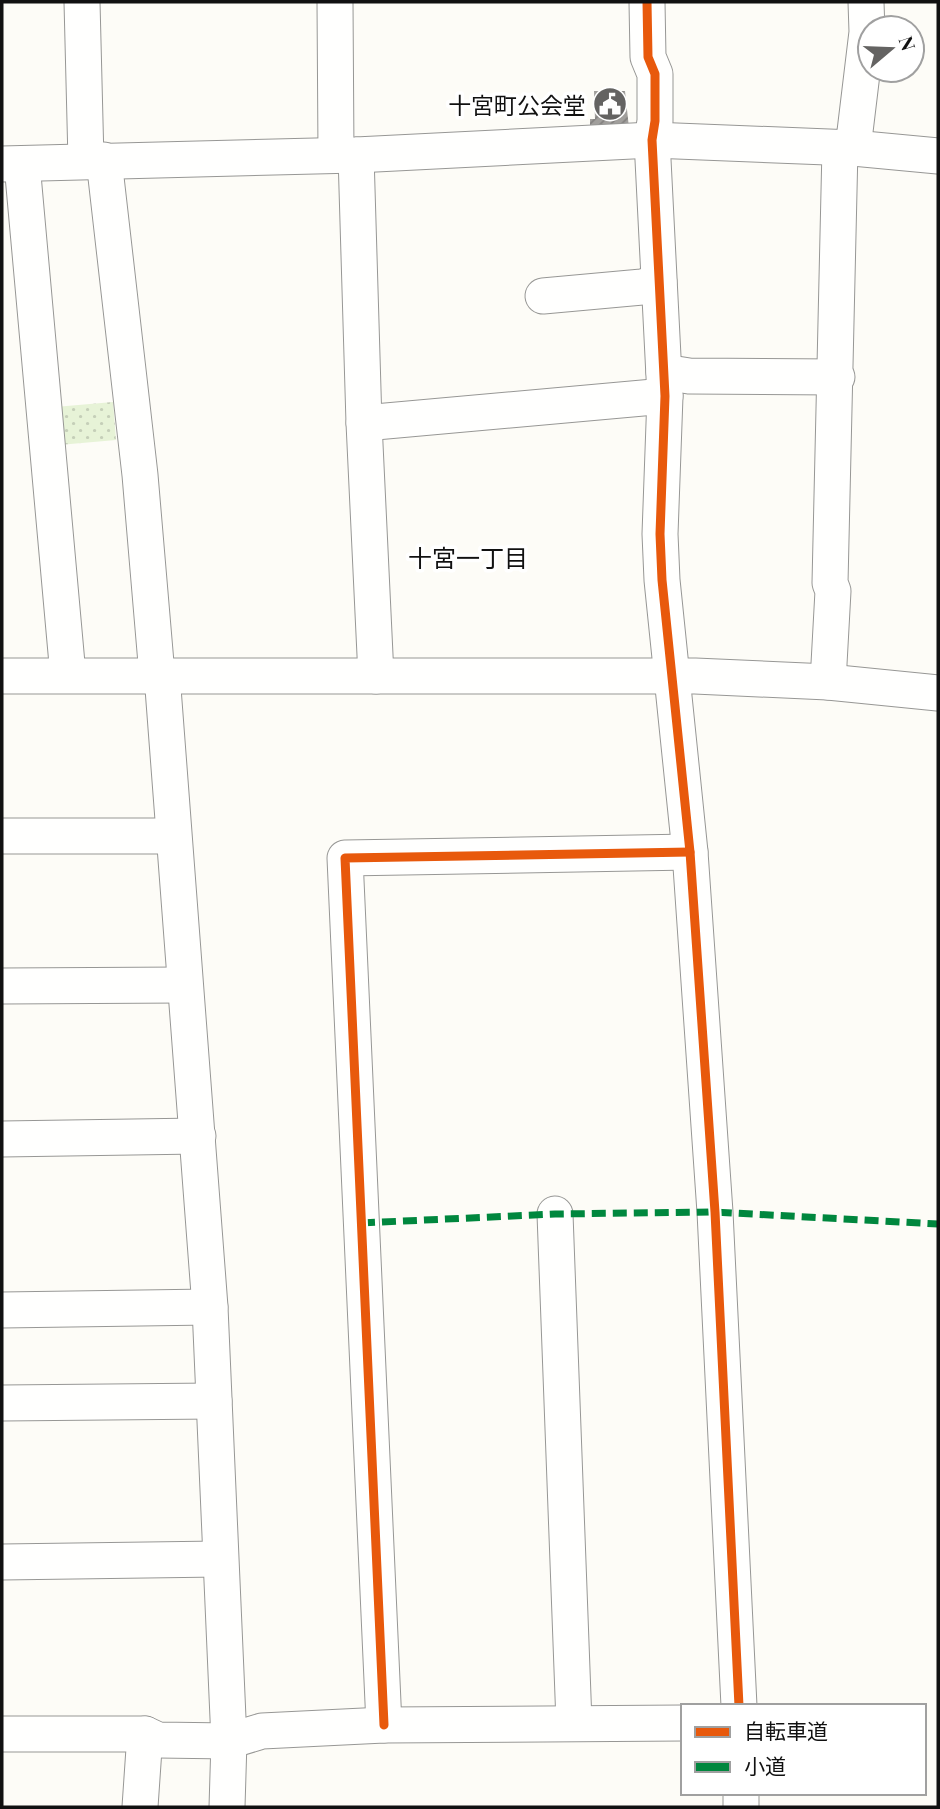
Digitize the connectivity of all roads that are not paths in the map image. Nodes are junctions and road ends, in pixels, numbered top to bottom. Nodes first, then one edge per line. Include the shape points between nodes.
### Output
1 (82, 2) edge
2 (335, 2) edge
3 (647, 2) edge
4 (866, 2) edge
5 (652, 140) junction
6 (847, 148) junction
7 (346, 154) junction
8 (938, 156) edge
9 (95, 160) junction
10 (12, 164) edge
11 (659, 282) junction
12 (543, 296) dead end
13 (837, 377) junction
14 (665, 384) junction
15 (363, 424) junction
16 (68, 675) junction
17 (159, 675) junction
18 (376, 676) junction
19 (673, 676) junction
20 (2, 677) edge
21 (828, 682) junction
22 (938, 693) edge
23 (2, 836) edge
24 (173, 836) junction
25 (690, 852) junction
26 (184, 985) junction
27 (2, 986) edge
28 (198, 1136) junction
29 (2, 1139) edge
30 (555, 1214) dead end
31 (210, 1307) junction
32 (2, 1310) edge
33 (214, 1401) junction
34 (2, 1403) edge
35 (219, 1559) junction
36 (2, 1562) edge
37 (739, 1704) edge
38 (574, 1723) junction
39 (681, 1723) edge
40 (384, 1725) junction
41 (2, 1734) edge
42 (145, 1734) junction
43 (229, 1741) junction
44 (140, 1807) edge
45 (227, 1807) edge

1 - 9 street
2 - 7 street
3 - 5 street via 648,57 655,74
4 - 6 street via 867,32
5 - 6 street
5 - 7 street
5 - 11 street
6 - 8 street
6 - 13 street
7 - 9 street
7 - 15 street
9 - 10 street
9 - 17 street via 139,475
10 - 16 street
11 - 12 street
11 - 14 street
13 - 14 street via 689,376
13 - 21 street
14 - 15 street
14 - 19 street via 660,534
15 - 18 street
16 - 17 street
16 - 20 street
17 - 18 street
17 - 24 street
18 - 19 street
19 - 21 street
19 - 25 street
21 - 22 street
23 - 24 street
24 - 26 street
25 - 37 street via 715,1212
25 - 40 street via 345,858
26 - 27 street
26 - 28 street
28 - 29 street
28 - 31 street
30 - 38 street
31 - 32 street
31 - 33 street
33 - 34 street
33 - 35 street
35 - 36 street
35 - 43 street
38 - 39 street
38 - 40 street
40 - 43 street via 262,1731
41 - 42 street
42 - 43 street via 159,1740
42 - 44 street
43 - 45 street

